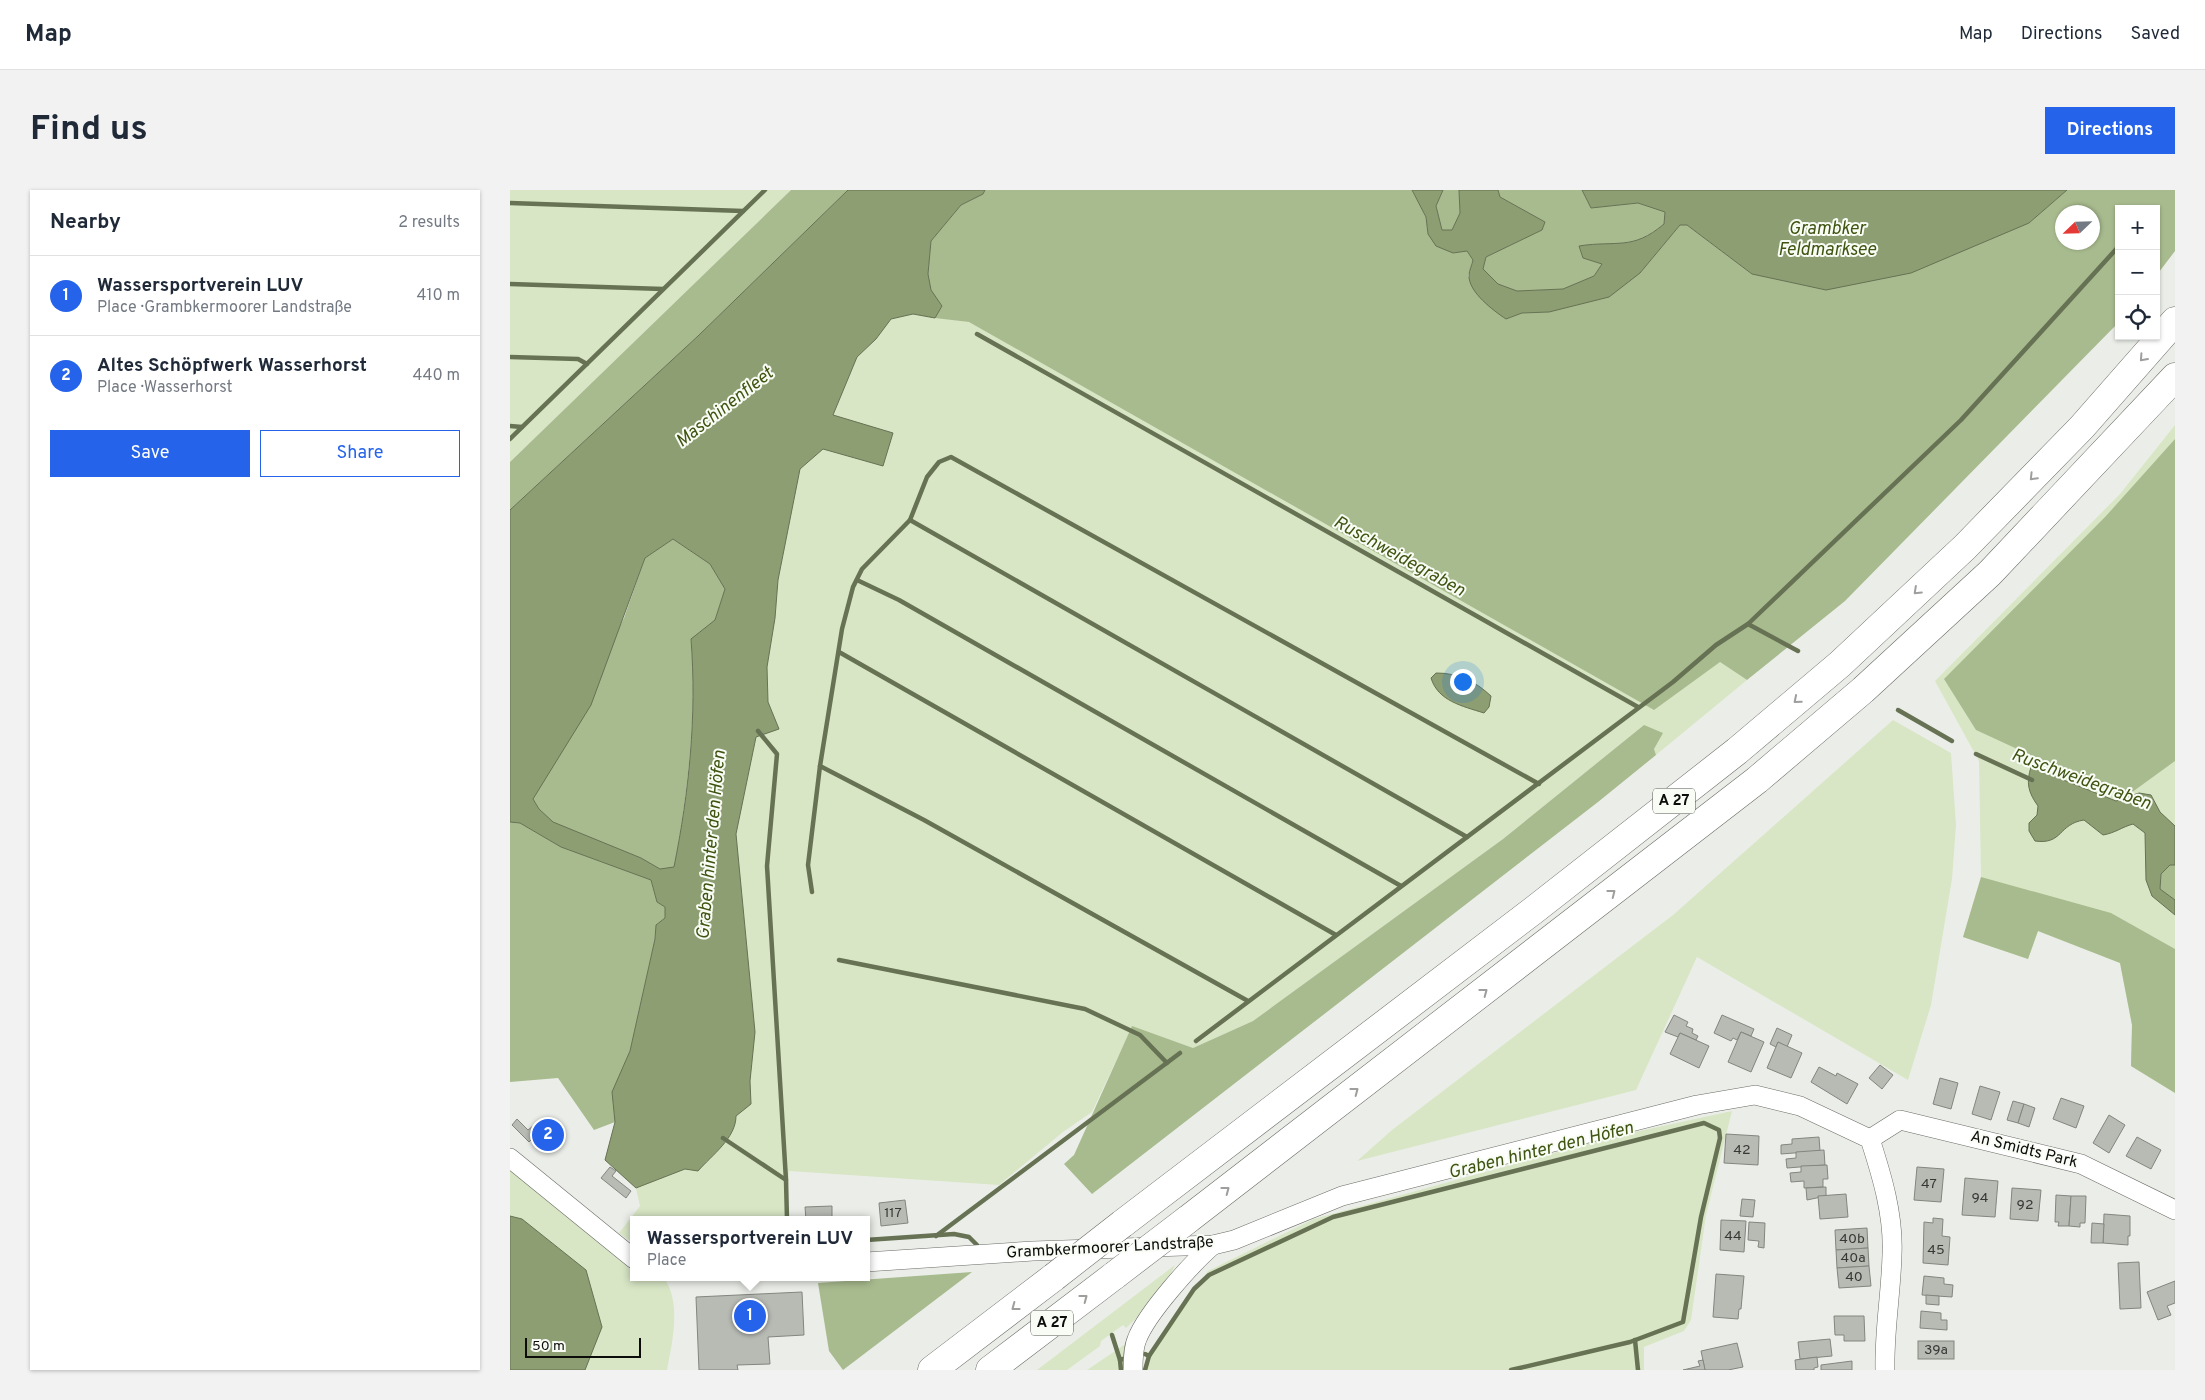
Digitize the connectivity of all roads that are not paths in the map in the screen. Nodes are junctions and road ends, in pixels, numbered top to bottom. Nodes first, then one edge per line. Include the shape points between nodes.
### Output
1 (2175, 321) edge
2 (2175, 377) edge
3 (1870, 1139) junction
4 (510, 1158) edge
5 (2175, 1210) edge
6 (1213, 1245) junction
7 (630, 1256) edge
8 (870, 1262) edge
9 (932, 1370) edge
10 (990, 1370) edge
11 (1133, 1370) edge
12 (1885, 1370) edge

1 -> 9 highway, A 27, bridge via 2082,427 1965,547 1840,664 1736,751 1542,904
10 -> 2 highway, A 27, bridge via 1765,774 1863,690 1990,573
3 - 5 street, An Smidts Park via 1900,1120 2081,1164
3 - 6 street, Grambkermoorer Landstraße via 1800,1106 1755,1095 1732,1098 1342,1196 1234,1240
3 - 12 street via 1886,1190 1892,1253
4 - 7 street
6 - 8 street, Grambkermoorer Landstraße via 1033,1251
6 - 11 street via 1192,1264 1142,1328 1136,1340

